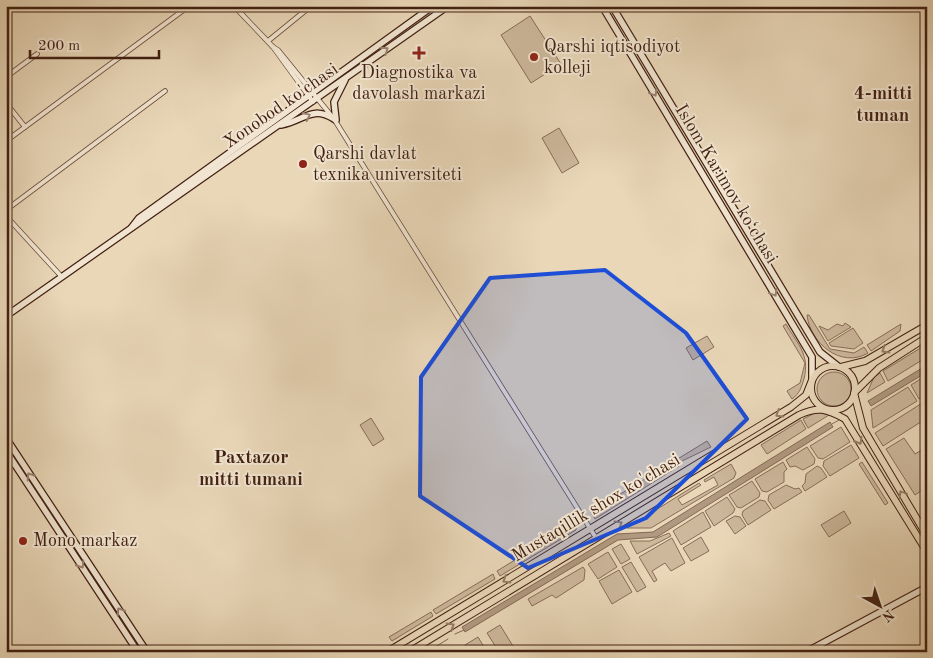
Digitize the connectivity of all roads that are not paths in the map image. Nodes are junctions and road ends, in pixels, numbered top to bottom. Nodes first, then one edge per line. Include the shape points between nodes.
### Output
1 (189, 6) edge
2 (234, 6) edge
3 (311, 6) edge
4 (433, 6) edge
5 (448, 6) edge
6 (602, 6) edge
7 (612, 6) edge
8 (268, 41) junction
9 (37, 54) dead end
10 (6, 77) edge
11 (347, 77) junction
12 (165, 91) dead end
13 (311, 94) junction
14 (316, 100) junction
15 (6, 103) edge
16 (335, 121) junction
17 (279, 125) junction
18 (25, 127) junction
19 (6, 141) edge
20 (6, 210) edge
21 (6, 216) edge
22 (130, 228) junction
23 (62, 276) junction
24 (6, 316) edge
25 (927, 325) edge
26 (927, 337) edge
27 (839, 367) junction
28 (812, 380) junction
29 (854, 393) junction
30 (825, 408) junction
31 (6, 438) edge
32 (6, 451) edge
33 (18, 462) junction
34 (591, 530) junction
35 (927, 536) edge
36 (596, 538) junction
37 (927, 552) edge
38 (927, 587) edge
39 (132, 628) junction
40 (125, 632) junction
41 (819, 645) junction
42 (138, 652) edge
43 (147, 652) edge
44 (387, 652) edge
45 (409, 652) edge
46 (806, 652) edge
47 (823, 652) edge

1 - 18 street
2 - 8 street
3 - 8 street
4 - 13 main road, Xonobod ko'chasi
11 -> 5 main road, Xonobod ko'chasi
6 -> 28 main road, Islom Karimov ko‘chasi via 812,357
7 - 27 main road, Islom Karimov ko‘chasi via 820,352
8 - 13 street
9 - 10 street
11 - 14 main road, Xonobod ko'chasi
11 - 16 main road via 334,102
12 - 20 street
13 - 14 street
13 - 22 main road, Xonobod ko'chasi via 139,218
14 - 16 street
14 - 17 main road, Xonobod ko'chasi
15 - 18 street
17 -> 16 main road via 294,123 316,112 325,113
16 - 34 street
17 - 22 main road, Xonobod ko'chasi
18 - 19 street
21 - 23 street
22 - 23 main road, Xonobod ko'chasi
23 - 24 main road, Xonobod ko'chasi
25 -> 27 main road via 865,361
26 - 29 main road via 879,368
27 - 28 main road via 820,370
27 - 29 main road via 853,380
28 - 30 main road via 812,394
28 -> 34 main road, Mustaqillik shox ko'chasi via 806,394 791,407
29 - 30 main road via 840,409
35 -> 29 main road via 863,428
36 -> 30 main road, Mustaqillik shox ko'chasi via 799,415
30 -> 37 main road via 845,419
31 - 33 main road
32 - 33 main road
39 -> 33 main road
33 -> 40 main road
34 - 36 street
34 -> 44 main road, Mustaqillik shox ko'chasi
45 -> 36 main road, Mustaqillik shox ko'chasi
38 - 41 main road
39 - 40 main road
39 - 43 main road
40 - 42 main road
41 - 46 main road
41 - 47 street

